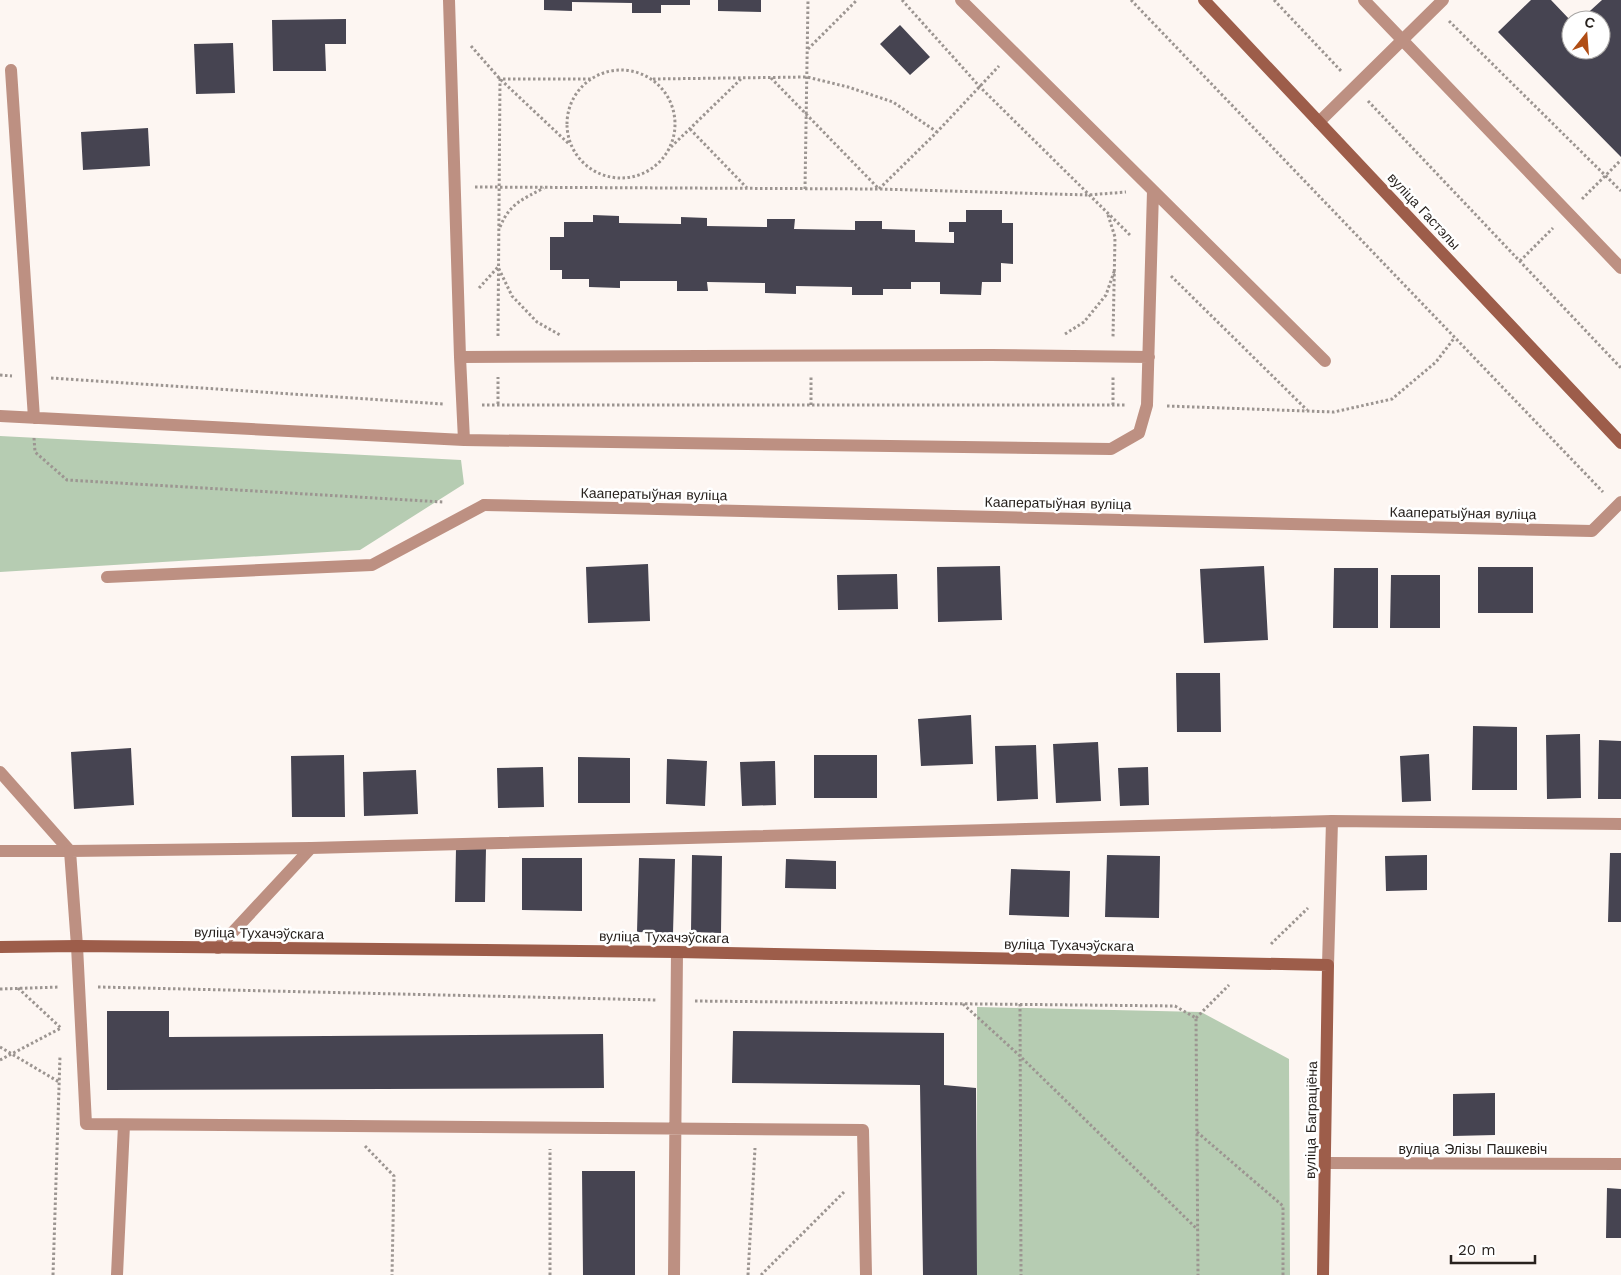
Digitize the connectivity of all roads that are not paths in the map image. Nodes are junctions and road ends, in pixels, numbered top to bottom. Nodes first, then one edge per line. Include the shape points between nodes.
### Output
1 (449, 0) edge
2 (961, 0) edge
3 (1204, 0) edge
4 (1364, 0) edge
5 (1439, 4) edge
6 (1402, 40) junction
7 (11, 70) dead end
8 (1319, 122) junction
9 (1154, 191) junction
10 (1621, 268) edge
11 (1149, 357) junction
12 (460, 358) junction
13 (1325, 361) dead end
14 (0, 416) edge
15 (34, 418) junction
16 (464, 440) junction
17 (1621, 443) edge
18 (1619, 504) edge
19 (107, 577) dead end
20 (0, 772) edge
21 (1332, 821) junction
22 (1621, 824) edge
23 (311, 848) junction
24 (0, 851) edge
25 (70, 851) junction
26 (77, 946) junction
27 (0, 947) edge
28 (218, 948) junction
29 (678, 952) junction
30 (1328, 966) junction
31 (124, 1125) junction
32 (675, 1130) junction
33 (1325, 1163) junction
34 (1621, 1164) edge
35 (117, 1275) edge
36 (674, 1275) edge
37 (866, 1275) edge
38 (1323, 1275) edge

1 - 12 street
2 - 9 street
3 - 8 street, вуліца Гастэлы
4 - 6 street
5 - 6 street
6 - 8 street
6 - 10 street
7 - 15 street
8 - 17 street, вуліца Гастэлы
9 - 11 street
9 - 13 street
11 - 12 street
11 - 16 street via 1147,405 1140,432 1111,449
12 - 16 street
14 - 15 street
15 - 16 street
18 - 19 street, Кааператыўная вуліца via 1592,531 484,505 372,565
20 - 25 street
21 - 22 street
21 - 23 street
21 - 30 street
23 - 25 street
23 - 28 street
24 - 25 street
25 - 26 street
26 - 27 street, вуліца Тухачэўскага
26 - 28 street, вуліца Тухачэўскага
26 - 31 street via 86,1124
28 - 29 street, вуліца Тухачэўскага
29 - 30 street, вуліца Тухачэўскага
29 - 32 street
30 - 33 street, вуліца Баграціёна
31 - 32 street
31 - 35 street
32 - 36 street
32 - 37 street via 862,1130
33 - 34 street, вуліца Элізы Пашкевіч
33 - 38 street, вуліца Баграціёна

